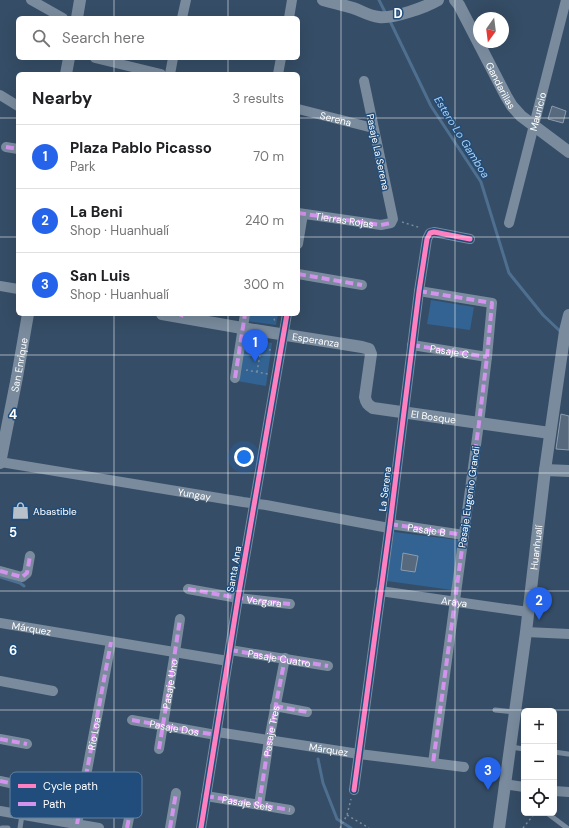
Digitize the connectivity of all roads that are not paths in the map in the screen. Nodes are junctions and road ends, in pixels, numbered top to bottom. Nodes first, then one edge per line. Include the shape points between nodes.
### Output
1 (31, 0) edge
2 (80, 0) edge
3 (186, 0) edge
4 (292, 0) edge
5 (323, 0) edge
6 (438, 0) edge
7 (455, 0) edge
8 (566, 0) edge
9 (59, 16) edge
10 (76, 16) edge
11 (182, 16) edge
12 (289, 16) edge
13 (69, 60) edge
14 (103, 60) edge
15 (174, 60) edge
16 (281, 60) edge
17 (66, 72) edge
18 (153, 72) edge
19 (170, 72) edge
20 (278, 72) edge
21 (364, 81) dead end
22 (0, 95) edge
23 (16, 105) edge
24 (300, 110) edge
25 (534, 126) junction
26 (373, 128) junction
27 (6, 147) dead end
28 (16, 149) edge
29 (569, 152) edge
30 (300, 214) edge
31 (392, 221) joint
32 (509, 224) dead end
33 (470, 239) dead end
34 (300, 274) edge
35 (362, 285) dead end
36 (0, 286) edge
37 (16, 289) edge
38 (419, 291) junction
39 (28, 316) edge
40 (182, 316) edge
41 (245, 316) edge
42 (287, 316) edge
43 (567, 323) edge
44 (242, 328) junction
45 (284, 334) junction
46 (412, 345) junction
47 (371, 354) joint
48 (487, 357) junction
49 (235, 373) road end
50 (404, 413) junction
51 (479, 423) junction
52 (550, 434) junction
53 (0, 462) edge
54 (545, 470) junction
55 (569, 471) edge
56 (254, 503) junction
57 (389, 526) junction
58 (464, 535) junction
59 (30, 556) dead end
60 (0, 571) edge
61 (188, 589) dead end
62 (380, 591) junction
63 (238, 598) junction
64 (455, 601) junction
65 (290, 604) dead end
66 (528, 612) junction
67 (180, 619) dead end
68 (0, 623) edge
69 (526, 632) junction
70 (569, 634) edge
71 (111, 642) junction
72 (230, 650) junction
73 (175, 652) junction
74 (284, 658) junction
75 (228, 661) junction
76 (328, 666) dead end
77 (0, 681) edge
78 (53, 691) dead end
79 (275, 706) junction
80 (495, 710) dead end
81 (307, 712) dead end
82 (514, 712) junction
83 (132, 720) dead end
84 (164, 726) junction
85 (216, 733) junction
86 (0, 739) edge
87 (269, 740) junction
88 (27, 744) dead end
89 (510, 747) junction
90 (160, 749) dead end
91 (521, 749) edge
92 (557, 752) edge
93 (358, 754) junction
94 (568, 754) dead end
95 (434, 763) junction
96 (464, 767) dead end
97 (87, 772) edge
98 (0, 782) edge
99 (10, 784) edge
100 (504, 784) junction
101 (521, 786) edge
102 (354, 790) road end
103 (557, 790) edge
104 (569, 792) edge
105 (176, 793) dead end
106 (206, 796) junction
107 (259, 805) junction
108 (290, 810) dead end
109 (0, 811) edge
110 (10, 813) edge
111 (551, 816) edge
112 (22, 818) edge
113 (40, 818) edge
114 (78, 818) edge
115 (129, 818) edge
116 (77, 824) junction
117 (2, 828) edge
118 (8, 828) edge
119 (20, 828) edge
120 (99, 828) edge
121 (127, 828) edge
122 (170, 828) edge
123 (201, 828) edge
124 (499, 828) edge
125 (567, 828) edge

1 - 9 street
2 - 10 street
3 - 11 street
4 - 12 street
5 - 6 street via 354,8 368,15 386,18
7 - 25 street, Gandarillas via 512,106
8 - 25 street, Mauricio
13 - 17 street
14 - 18 street
15 - 19 street
16 - 20 street
21 - 26 street, Pasaje La Serena
22 - 23 street
24 - 26 street, Serena
25 - 29 street, Gandarillas
25 - 32 street, Mauricio
26 - 31 street, Pasaje La Serena
27 - 28 street
30 - 31 street, Tierras Rojas via 381,225
33 - 38 street, La Serena via 430,233
34 - 35 street
36 - 37 street
38 - 46 street, La Serena
38 - 48 street, Pasaje Eugenio Grandi via 492,303
39 - 53 street, San Enrique
40 - 44 street, Esperanza
41 - 44 street
42 - 45 street, Santa Ana
43 - 52 street, Huanhualí
44 - 45 street, Esperanza
44 - 49 street
45 - 47 street, Esperanza via 362,347 369,349
45 - 56 street, Santa Ana
46 - 48 street, Pasaje C
46 - 50 street, La Serena
47 - 50 street, El Bosque via 366,402 373,408
48 - 51 street, Pasaje Eugenio Grandi
50 - 51 street, El Bosque
50 - 57 street, La Serena
51 - 52 street, El Bosque
51 - 58 street, Pasaje Eugenio Grandi
52 - 54 street, Huanhualí
53 - 56 street, Yungay
54 - 55 street
54 - 66 street, Huanhualí
56 - 57 street, Yungay
56 - 63 street, Santa Ana
57 - 58 street, Pasaje B
57 - 62 street, La Serena
58 - 64 street, Pasaje Eugenio Grandi
59 - 60 street via 27,573 22,577
61 - 63 street, Vergara
62 - 64 street, Araya
62 - 93 street, La Serena
63 - 65 street, Vergara
63 - 72 street, Santa Ana
64 - 66 street, Araya
64 - 95 street, Pasaje Eugenio Grandi
66 - 69 street, Huanhualí
67 - 73 street, Pasaje Uno
68 - 71 street, Márquez
69 - 70 street
69 - 82 street, Huanhualí
71 - 73 street, Márquez
71 - 97 street, Río Loa
72 - 74 street, Pasaje Cuatro
72 - 75 street, Santa Ana
73 - 75 street, Márquez
73 - 84 street, Pasaje Uno
74 - 76 street, Pasaje Cuatro
74 - 79 street, Pasaje Tres
75 - 85 street, Santa Ana
77 - 78 street
79 - 81 street
79 - 87 street, Pasaje Tres
80 - 82 lane
82 - 89 street, Huanhualí
83 - 84 street, Pasaje Dos
84 - 85 street, Pasaje Dos
84 - 90 street, Pasaje Uno
85 - 87 street, Márquez
85 - 106 street, Santa Ana
86 - 88 street
87 - 93 street, Márquez
87 - 107 street, Pasaje Tres
89 - 91 lane
89 - 100 street, Huanhualí
92 - 94 lane
93 - 95 street, Márquez
93 - 102 street, La Serena
95 - 96 street, Márquez
98 - 99 street
100 - 101 street
100 - 124 street, Huanhualí
103 - 104 street
105 - 122 street
106 - 107 street, Pasaje Seis
106 - 123 street, Santa Ana
107 - 108 street, Pasaje Seis
109 - 110 street
111 - 125 lane
112 - 119 lane
113 - 116 street
114 - 116 street, Río Loa
115 - 121 street
116 - 120 street
117 - 118 lane

